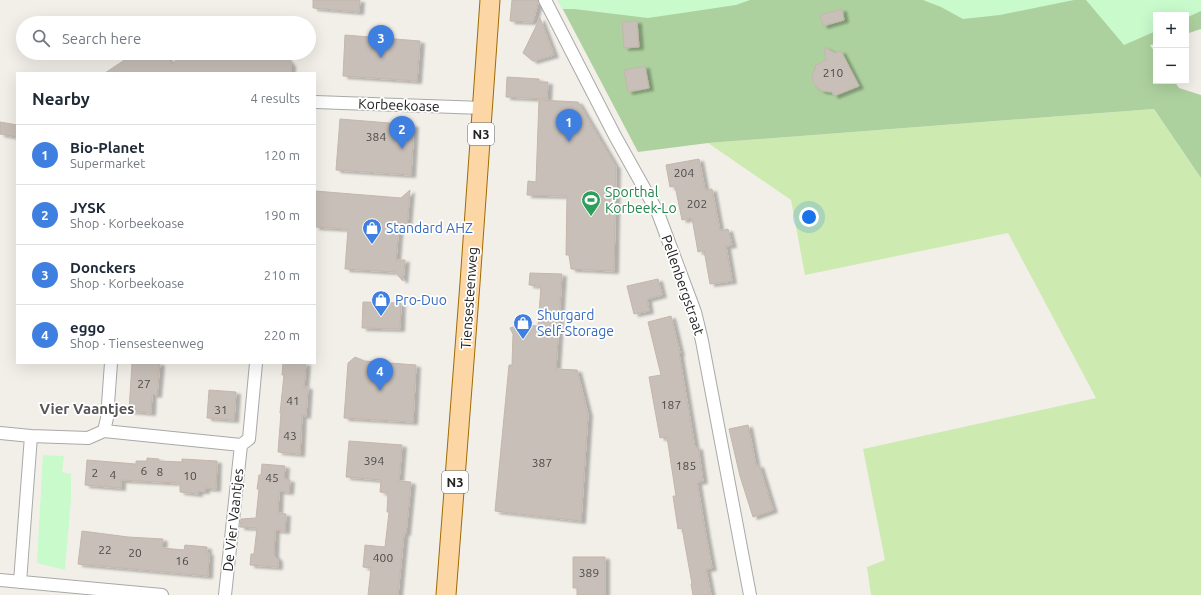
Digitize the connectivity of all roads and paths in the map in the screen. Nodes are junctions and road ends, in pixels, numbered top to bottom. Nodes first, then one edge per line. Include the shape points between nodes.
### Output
1 (490, 0) edge
2 (545, 0) edge
3 (316, 102) edge
4 (483, 108) junction
5 (111, 364) edge
6 (256, 364) edge
7 (104, 431) junction
8 (0, 433) edge
9 (31, 436) junction
10 (241, 445) junction
11 (0, 580) edge
12 (20, 582) junction
13 (162, 595) edge
14 (225, 595) edge
15 (446, 595) edge
16 (750, 595) edge

1 - 4 main road, Tiensesteenweg / N3
2 - 16 street, Pellenbergstraat via 658,213 695,312
3 - 4 street, Korbeekoase
4 - 15 main road, Tiensesteenweg / N3
5 - 7 street
6 - 10 street, De Vier Vaantjes via 249,439
7 - 9 street via 88,438
7 - 10 street
8 - 9 street
9 - 12 street
10 - 14 street, De Vier Vaantjes
11 - 12 street
12 - 13 street

